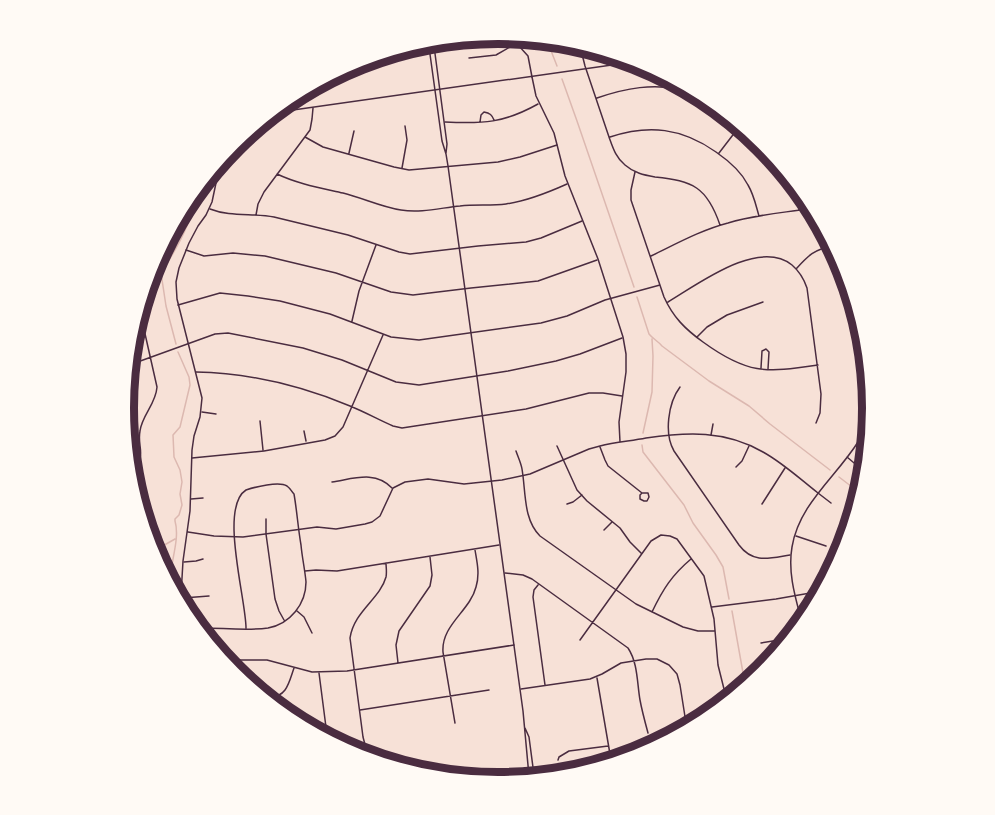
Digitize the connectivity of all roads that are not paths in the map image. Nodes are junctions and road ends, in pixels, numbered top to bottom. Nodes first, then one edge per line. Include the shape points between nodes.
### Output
1 (517, 44) joint
2 (434, 49) edge
3 (429, 50) edge
4 (582, 53) edge
5 (469, 58) dead end
6 (618, 64) edge
7 (586, 69) junction
8 (532, 76) junction
9 (672, 88) edge
10 (440, 89) junction
11 (435, 90) junction
12 (596, 98) junction
13 (539, 104) junction
14 (313, 107) junction
15 (287, 111) edge
16 (494, 121) junction
17 (444, 122) junction
18 (480, 123) junction
19 (405, 126) dead end
20 (354, 131) dead end
21 (735, 132) edge
22 (305, 137) junction
23 (609, 137) junction
24 (557, 145) junction
25 (349, 154) junction
26 (446, 154) junction
27 (719, 154) junction
28 (448, 166) junction
29 (402, 169) junction
30 (635, 172) junction
31 (277, 174) junction
32 (215, 178) edge
33 (568, 184) junction
34 (798, 202) edge
35 (454, 206) junction
36 (209, 209) junction
37 (799, 210) junction
38 (803, 210) edge
39 (256, 215) junction
40 (759, 216) junction
41 (583, 221) junction
42 (720, 225) junction
43 (376, 244) junction
44 (459, 248) junction
45 (824, 248) edge
46 (186, 250) junction
47 (650, 256) junction
48 (598, 259) junction
49 (796, 269) junction
50 (363, 281) junction
51 (660, 285) junction
52 (465, 289) junction
53 (611, 299) junction
54 (763, 302) dead end
55 (667, 303) junction
56 (178, 305) junction
57 (351, 321) junction
58 (143, 324) edge
59 (471, 333) junction
60 (383, 334) junction
61 (623, 337) junction
62 (697, 338) junction
63 (188, 344) junction
64 (151, 357) junction
65 (137, 362) edge
66 (818, 365) junction
67 (761, 369) junction
68 (368, 370) junction
69 (768, 370) junction
70 (195, 372) junction
71 (477, 375) junction
72 (680, 387) dead end
73 (623, 396) junction
74 (352, 407) junction
75 (201, 411) junction
76 (216, 414) dead end
77 (482, 416) junction
78 (260, 421) dead end
79 (816, 423) dead end
80 (713, 424) dead end
81 (304, 431) dead end
82 (668, 435) junction
83 (711, 435) junction
84 (861, 435) edge
85 (306, 442) junction
86 (620, 442) junction
87 (557, 446) dead end
88 (600, 446) junction
89 (749, 446) junction
90 (264, 451) junction
91 (516, 451) dead end
92 (846, 457) junction
93 (192, 458) junction
94 (563, 460) junction
95 (138, 463) edge
96 (857, 465) edge
97 (736, 467) dead end
98 (786, 468) junction
99 (523, 476) junction
100 (332, 482) dead end
101 (491, 482) junction
102 (393, 488) junction
103 (642, 493) dead end
104 (818, 493) junction
105 (582, 495) junction
106 (203, 498) dead end
107 (191, 499) junction
108 (831, 503) dead end
109 (567, 504) dead end
110 (762, 504) dead end
111 (266, 519) dead end
112 (613, 521) junction
113 (299, 530) junction
114 (604, 531) dead end
115 (188, 532) junction
116 (266, 534) junction
117 (795, 535) junction
118 (235, 537) junction
119 (500, 545) junction
120 (826, 546) dead end
121 (475, 549) junction
122 (641, 554) junction
123 (791, 555) junction
124 (430, 556) junction
125 (692, 558) junction
126 (203, 559) dead end
127 (183, 561) junction
128 (386, 563) junction
129 (304, 571) junction
130 (504, 573) junction
131 (539, 584) junction
132 (181, 588) edge
133 (616, 590) junction
134 (811, 593) edge
135 (795, 595) junction
136 (209, 596) dead end
137 (187, 598) edge
138 (711, 607) junction
139 (296, 610) junction
140 (799, 611) edge
141 (652, 612) junction
142 (284, 621) junction
143 (593, 622) junction
144 (208, 628) edge
145 (246, 628) junction
146 (715, 630) junction
147 (312, 633) dead end
148 (580, 640) dead end
149 (777, 640) edge
150 (761, 643) dead end
151 (514, 645) junction
152 (443, 656) junction
153 (235, 660) edge
154 (634, 660) junction
155 (398, 663) junction
156 (294, 668) junction
157 (354, 670) junction
158 (318, 672) junction
159 (597, 677) junction
160 (545, 685) junction
161 (520, 689) junction
162 (489, 690) dead end
163 (725, 692) edge
164 (276, 696) edge
165 (450, 696) junction
166 (359, 710) junction
167 (685, 719) edge
168 (454, 723) dead end
169 (525, 727) junction
170 (326, 729) edge
171 (648, 733) dead end
172 (609, 746) junction
173 (366, 747) edge
174 (610, 753) edge
175 (558, 760) dead end
176 (533, 769) edge
177 (528, 770) edge

1 - 5 street via 496,55
1 - 8 street via 528,56
2 - 10 street
3 - 11 street
4 - 7 street
6 - 7 street
7 - 8 street
7 - 12 street
8 - 10 street
8 - 13 street
9 - 12 street via 639,87
10 - 11 street
10 - 17 street
11 - 14 street
11 - 26 street
12 - 23 street
13 - 16 street
13 - 24 street
14 - 15 street
14 - 22 street via 311,127
16 - 18 street
16 - 18 street via 492,115 484,112
17 - 18 street
17 - 26 street
19 - 29 street
20 - 25 street
21 - 27 street
22 - 25 street
22 - 31 street
23 - 27 street via 644,129 665,130 694,139
23 - 30 street via 620,161
24 - 28 street via 508,160
24 - 33 street
25 - 29 street
26 - 28 street
27 - 40 street via 748,185
28 - 29 street
28 - 35 street
30 - 42 street via 692,185 708,199
30 - 47 street via 631,201
31 - 35 street via 398,210
31 - 39 street via 261,197
32 - 36 street
33 - 35 street via 513,203
33 - 41 street
34 - 37 street
35 - 44 street
36 - 39 street
36 - 46 street
37 - 38 street
37 - 40 street
39 - 43 street
40 - 42 street
41 - 44 street via 526,242
41 - 48 street
42 - 47 street
43 - 44 street via 410,254
43 - 50 street
44 - 52 street
45 - 49 street via 813,252
46 - 50 street via 204,256 265,256
46 - 56 street via 177,276
47 - 51 street
48 - 52 street via 538,281
48 - 53 street
49 - 55 street via 778,258 743,261
49 - 66 street via 807,288
50 - 52 street via 405,295
50 - 57 street
51 - 53 street
51 - 55 street
52 - 59 street
53 - 59 street via 555,320
53 - 61 street
54 - 62 street via 728,315
55 - 62 street via 682,326
56 - 57 street via 212,294 230,294 280,301
56 - 63 street
57 - 60 street
58 - 64 street
59 - 60 street via 419,340
59 - 71 street
60 - 68 street
61 - 71 street via 556,361
61 - 73 street
62 - 67 street via 734,362
63 - 64 street
63 - 68 street via 228,333 303,348
63 - 70 street
64 - 65 street
64 - 95 street via 157,392 141,425
66 - 69 street
66 - 79 street via 822,404
67 - 69 street
67 - 69 street via 762,351 766,349
68 - 71 street via 411,384
68 - 74 street
70 - 74 street via 274,382
70 - 75 street
71 - 77 street
72 - 82 street via 671,409
73 - 77 street via 589,393
73 - 86 street
74 - 77 street via 402,428
74 - 85 street via 335,435
75 - 76 street
75 - 93 street
77 - 101 street
78 - 90 street
80 - 83 street
81 - 85 street
82 - 83 street
82 - 86 street
82 - 123 street via 674,452 748,555
83 - 89 street
84 - 92 street
85 - 90 street
86 - 88 street
87 - 94 street
88 - 94 street
88 - 103 street via 608,466
89 - 97 street
89 - 98 street
90 - 93 street
91 - 99 street
92 - 96 street
92 - 104 street
93 - 107 street
94 - 99 street
94 - 105 street
98 - 104 street
98 - 110 street
99 - 101 street
99 - 133 street via 529,518 536,532
100 - 102 street via 373,477
101 - 102 street via 464,484 423,479
101 - 119 street
102 - 113 street via 382,513 372,522
104 - 108 street
104 - 117 street
105 - 109 street
105 - 112 street
106 - 107 street
107 - 115 street
111 - 116 street
112 - 114 street
112 - 122 street
113 - 116 street
113 - 118 street via 294,494 278,484 246,490 240,495
113 - 129 street
115 - 118 street
115 - 127 street
116 - 118 street
116 - 142 street via 275,599
117 - 120 street
117 - 123 street
118 - 145 street
119 - 121 street
119 - 130 street
121 - 124 street
121 - 152 street via 477,586 445,635
122 - 125 street via 653,539 666,535 677,539
122 - 133 street
123 - 135 street
124 - 128 street
124 - 155 street via 430,586 399,631
125 - 138 street via 705,580
125 - 141 street via 670,579
126 - 127 street
127 - 132 street
128 - 129 street
128 - 157 street via 384,582 351,629
129 - 139 street via 304,592
130 - 131 street via 523,575
130 - 151 street
131 - 143 street
131 - 160 street via 533,597
133 - 141 street
133 - 143 street
134 - 135 street
135 - 138 street
135 - 140 street
136 - 137 street
138 - 146 street
139 - 142 street
139 - 147 street
141 - 146 street via 692,630
142 - 145 street via 270,627
143 - 148 street
143 - 154 street via 628,648
144 - 145 street
146 - 163 street
149 - 150 street
151 - 152 street
151 - 161 street
152 - 155 street
152 - 165 street
153 - 156 street via 267,660
154 - 159 street via 615,665
154 - 167 street via 657,659 672,668 679,681
154 - 171 street
155 - 157 street
156 - 158 street
156 - 164 street via 284,692
157 - 158 street
157 - 166 street
158 - 170 street
159 - 160 street
159 - 172 street
160 - 161 street
161 - 169 street
162 - 165 street
165 - 166 street
165 - 168 street
166 - 173 street
169 - 176 street
169 - 177 street
172 - 174 street
172 - 175 street via 569,751

